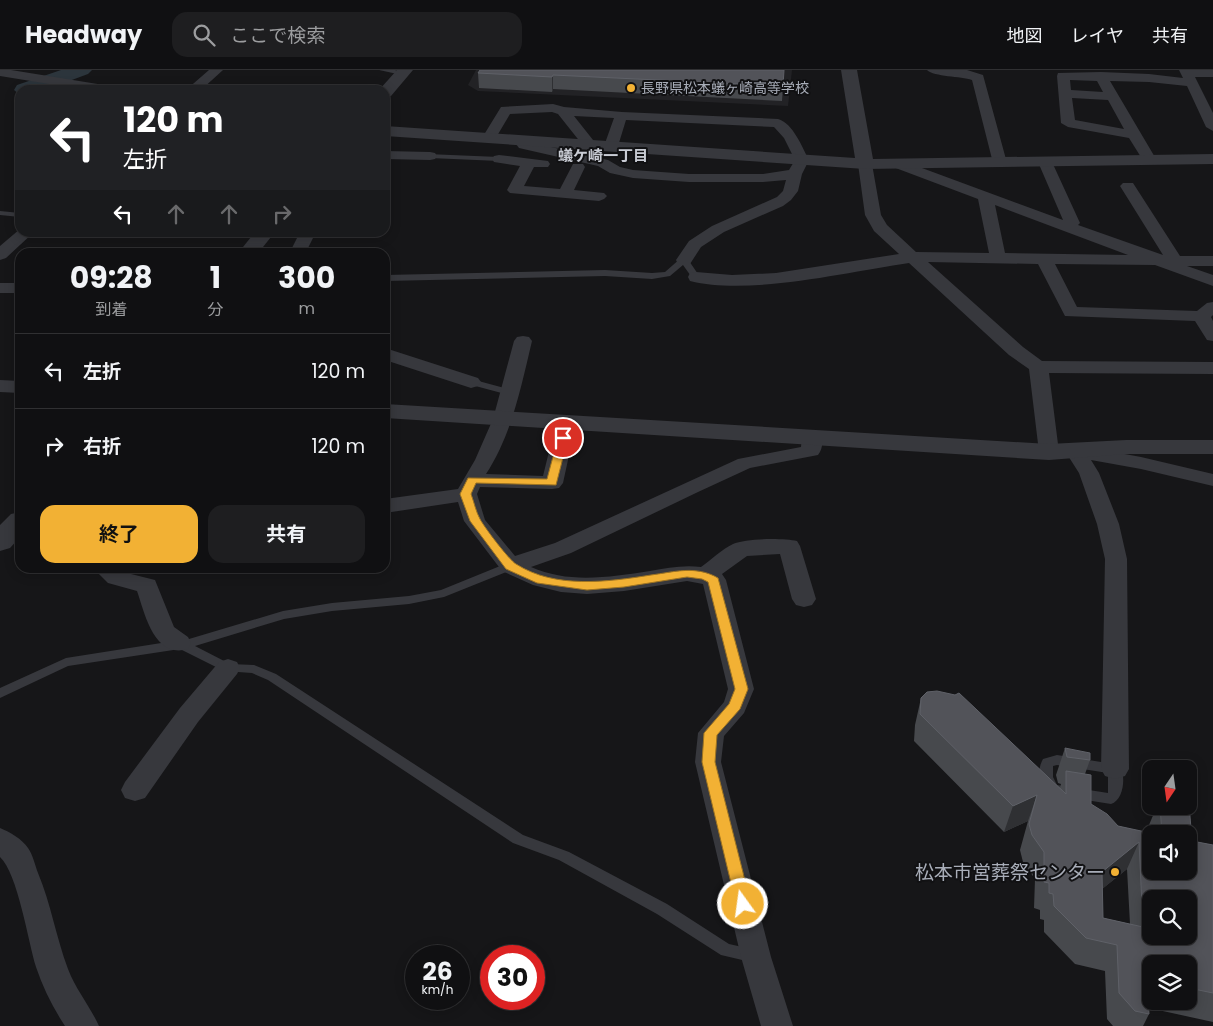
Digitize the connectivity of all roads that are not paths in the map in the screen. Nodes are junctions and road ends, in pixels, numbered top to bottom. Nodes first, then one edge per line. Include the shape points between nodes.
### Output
1 (70, 70) edge
2 (217, 70) edge
3 (382, 70) edge
4 (849, 70) edge
5 (942, 70) edge
6 (10, 72) edge
7 (404, 72) edge
8 (85, 73) dead end
9 (1213, 73) edge
10 (1187, 75) edge
11 (1101, 76) junction
12 (54, 81) junction
13 (79, 85) edge
14 (199, 85) edge
15 (390, 88) edge
16 (1065, 94) junction
17 (1111, 96) junction
18 (563, 111) junction
19 (621, 116) junction
20 (1213, 127) edge
21 (390, 131) edge
22 (1134, 135) junction
23 (489, 138) junction
24 (611, 146) junction
25 (390, 155) edge
26 (430, 156) joint
27 (584, 157) junction
28 (1149, 159) junction
29 (1213, 159) edge
30 (499, 160) joint
31 (1045, 162) junction
32 (528, 163) junction
33 (1000, 163) junction
34 (864, 164) junction
35 (898, 164) junction
36 (798, 167) junction
37 (1128, 186) dead end
38 (565, 194) junction
39 (599, 196) dead end
40 (985, 196) junction
41 (0, 213) edge
42 (15, 214) edge
43 (1068, 227) junction
44 (20, 237) edge
45 (262, 237) edge
46 (252, 248) edge
47 (0, 254) edge
48 (914, 257) junction
49 (998, 258) junction
50 (1044, 259) junction
51 (684, 260) junction
52 (1167, 261) junction
53 (1213, 261) edge
54 (696, 276) joint
55 (390, 278) edge
56 (1213, 281) edge
57 (0, 288) edge
58 (15, 288) edge
59 (1207, 311) edge
60 (1213, 336) edge
61 (523, 341) dead end
62 (390, 356) edge
63 (1038, 367) junction
64 (1213, 368) edge
65 (471, 382) joint
66 (0, 386) edge
67 (15, 387) edge
68 (509, 392) junction
69 (390, 411) edge
70 (503, 419) junction
71 (566, 423) junction
72 (812, 436) junction
73 (1213, 447) edge
74 (1049, 452) junction
75 (1075, 452) junction
76 (1213, 480) edge
77 (469, 487) junction
78 (390, 505) edge
79 (510, 566) junction
80 (110, 573) edge
81 (705, 576) junction
82 (804, 599) dead end
83 (179, 643) junction
84 (228, 668) junction
85 (0, 693) edge
86 (1115, 769) junction
87 (136, 790) dead end
88 (0, 840) edge
89 (756, 956) junction
90 (83, 1026) edge
91 (777, 1026) edge

1 - 12 street
2 - 14 street
3 - 7 lane
4 - 34 street
5 - 33 street via 978,78
6 - 12 street
7 - 15 street
8 - 12 street
9 - 10 street
10 - 11 street via 1149,78
10 - 20 street
11 - 16 street via 1063,76
11 - 17 street
12 - 13 street
16 - 17 street
16 - 22 street via 1068,123
17 - 22 street
18 - 19 street
18 - 23 street via 553,108 506,110
18 - 27 street
19 - 24 street
19 - 36 street via 778,123 790,137
21 - 23 street
22 - 28 street
23 - 27 street via 520,140
24 - 27 street
24 - 36 street
25 - 26 street
26 - 30 lane
27 - 32 street
27 - 36 street via 633,174 689,178 754,178
27 - 38 street
28 - 29 street
28 - 31 street
30 - 32 street
31 - 33 street
31 - 43 street via 1072,223
32 - 38 street via 515,190
33 - 35 street
34 - 35 street
34 - 36 street
34 - 48 street via 873,215 880,228
35 - 40 street
36 - 51 street via 788,197 718,229 695,244
37 - 52 street
38 - 39 street
40 - 43 street
40 - 49 street
41 - 42 lane
43 - 52 street
44 - 47 street
45 - 46 street
48 - 49 street
48 - 54 street via 776,278 732,280
48 - 63 street via 1016,351
49 - 50 street
50 - 52 street
50 - 59 street via 1071,312
51 - 54 lane
51 - 55 lane via 667,274 652,276 605,272
52 - 53 street
52 - 56 street
57 - 58 street
59 - 60 street
61 - 68 street
62 - 65 street
63 - 64 street
63 - 74 street via 1042,378
65 - 68 lane
66 - 67 street
68 - 70 street
69 - 70 street
70 - 71 street
70 - 77 street
71 - 72 street
71 - 77 street via 552,483
72 - 74 street
72 - 79 street via 811,451 745,463 563,548
73 - 75 street via 1126,446
74 - 75 street
75 - 76 street
75 - 86 street via 1089,473 1108,524 1116,559
77 - 78 street
77 - 79 street via 475,521
79 - 81 street via 541,580 587,586 687,573
79 - 83 lane via 444,592 408,600 283,615 224,634
80 - 83 street via 116,578 147,585 164,632
81 - 82 street via 741,548 789,546
81 - 89 street via 714,580 741,689 735,706 711,733 708,762
83 - 84 lane
83 - 85 lane via 66,662
84 - 87 street via 189,715
84 - 89 lane via 254,669 272,677 518,839 572,861 662,909 726,950
86 - 86 lane via 1115,794 1111,799 1053,790 1045,770 1048,763 1057,760
88 - 90 street via 17,855 32,894 52,968 66,1001
89 - 91 street

